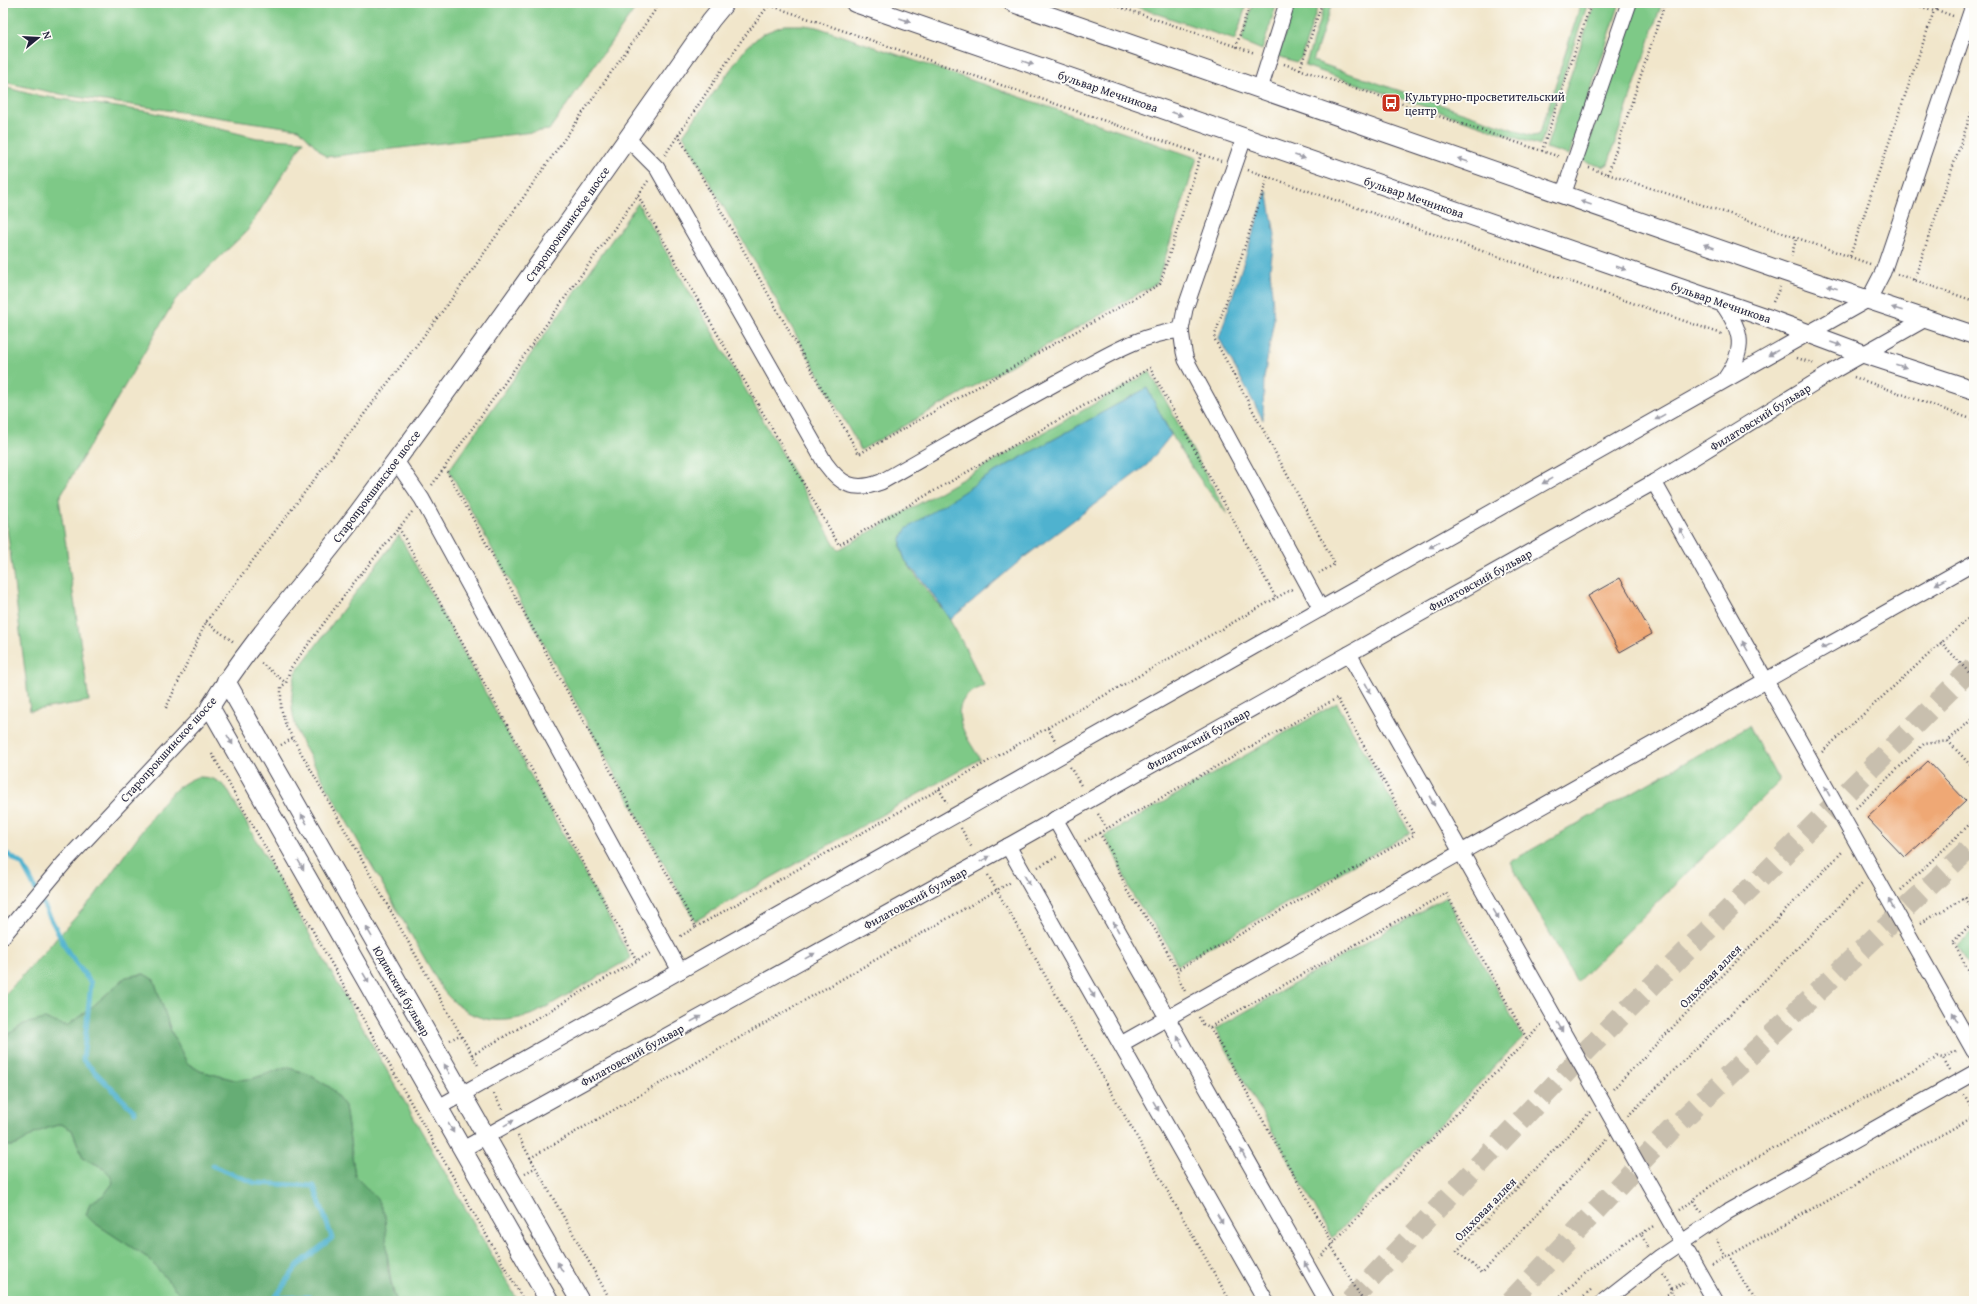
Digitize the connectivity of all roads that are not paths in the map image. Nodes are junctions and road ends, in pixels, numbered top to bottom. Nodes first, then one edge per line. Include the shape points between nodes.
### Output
1 (855, 3) edge
2 (1013, 3) edge
3 (1287, 3) edge
4 (1628, 3) edge
5 (1974, 3) edge
6 (721, 6) edge
7 (1260, 89) junction
8 (627, 138) junction
9 (1244, 138) junction
10 (1564, 195) junction
11 (1869, 299) junction
12 (1722, 303) junction
13 (1927, 318) junction
14 (1181, 330) junction
15 (1807, 334) junction
16 (1974, 335) edge
17 (1864, 354) junction
18 (1724, 381) junction
19 (1974, 390) edge
20 (396, 461) junction
21 (1654, 482) junction
22 (1974, 563) edge
23 (1321, 609) junction
24 (1349, 654) junction
25 (1764, 680) junction
26 (226, 681) junction
27 (210, 707) junction
28 (1055, 820) junction
29 (1008, 846) junction
30 (1460, 852) junction
31 (3, 936) edge
32 (680, 971) junction
33 (1167, 1018) junction
34 (1120, 1044) junction
35 (1974, 1051) edge
36 (1974, 1073) edge
37 (461, 1094) junction
38 (439, 1107) junction
39 (485, 1136) junction
40 (463, 1149) junction
41 (1682, 1242) junction
42 (549, 1301) edge
43 (580, 1301) edge
44 (1266, 1301) edge
45 (1326, 1301) edge
46 (1604, 1301) edge
47 (1715, 1301) edge

1 -> 9 street, бульвар Мечникова
2 - 7 street
3 - 7 street
4 - 10 street
5 - 11 street via 1883,272
6 - 8 street, Старопрокшинское шоссе
10 -> 7 street
8 - 14 street via 657,168 825,463 833,474 850,485 861,487 881,482 1136,340
8 - 20 street, Старопрокшинское шоссе
9 -> 12 street, бульвар Мечникова
9 - 14 street via 1185,309
11 -> 10 street
13 -> 11 street
11 - 15 street
12 - 15 street, бульвар Мечникова
12 - 18 street via 1733,318 1740,340 1734,366
13 - 16 street
13 - 17 street, Филатовский бульвар
14 - 23 street via 1186,360
15 -> 17 street, бульвар Мечникова
15 -> 18 street
17 -> 19 street, бульвар Мечникова
17 - 21 street, Филатовский бульвар
18 -> 23 street
20 - 26 street, Старопрокшинское шоссе
20 - 32 street via 422,499
21 - 24 street, Филатовский бульвар
25 -> 21 street
22 -> 25 street
23 - 32 street
24 - 28 street, Филатовский бульвар
24 -> 30 street
25 - 30 street
35 -> 25 street
26 - 27 street, Старопрокшинское шоссе
37 -> 26 street, Юдинский бульвар
27 - 31 street, Старопрокшинское шоссе via 64,862
27 -> 38 street, Юдинский бульвар
28 - 29 street, Филатовский бульвар
33 -> 28 street
29 -> 34 street
39 -> 29 street, Филатовский бульвар
30 - 33 street
30 -> 41 street
32 - 37 street
33 - 34 street
45 -> 33 street
34 -> 44 street
36 - 41 street via 1727,1212
37 - 38 street
37 - 39 street, Юдинский бульвар
38 -> 40 street, Юдинский бульвар
39 - 40 street, Филатовский бульвар
43 -> 39 street, Юдинский бульвар
40 - 42 street, Юдинский бульвар
41 - 46 street
41 - 47 street

